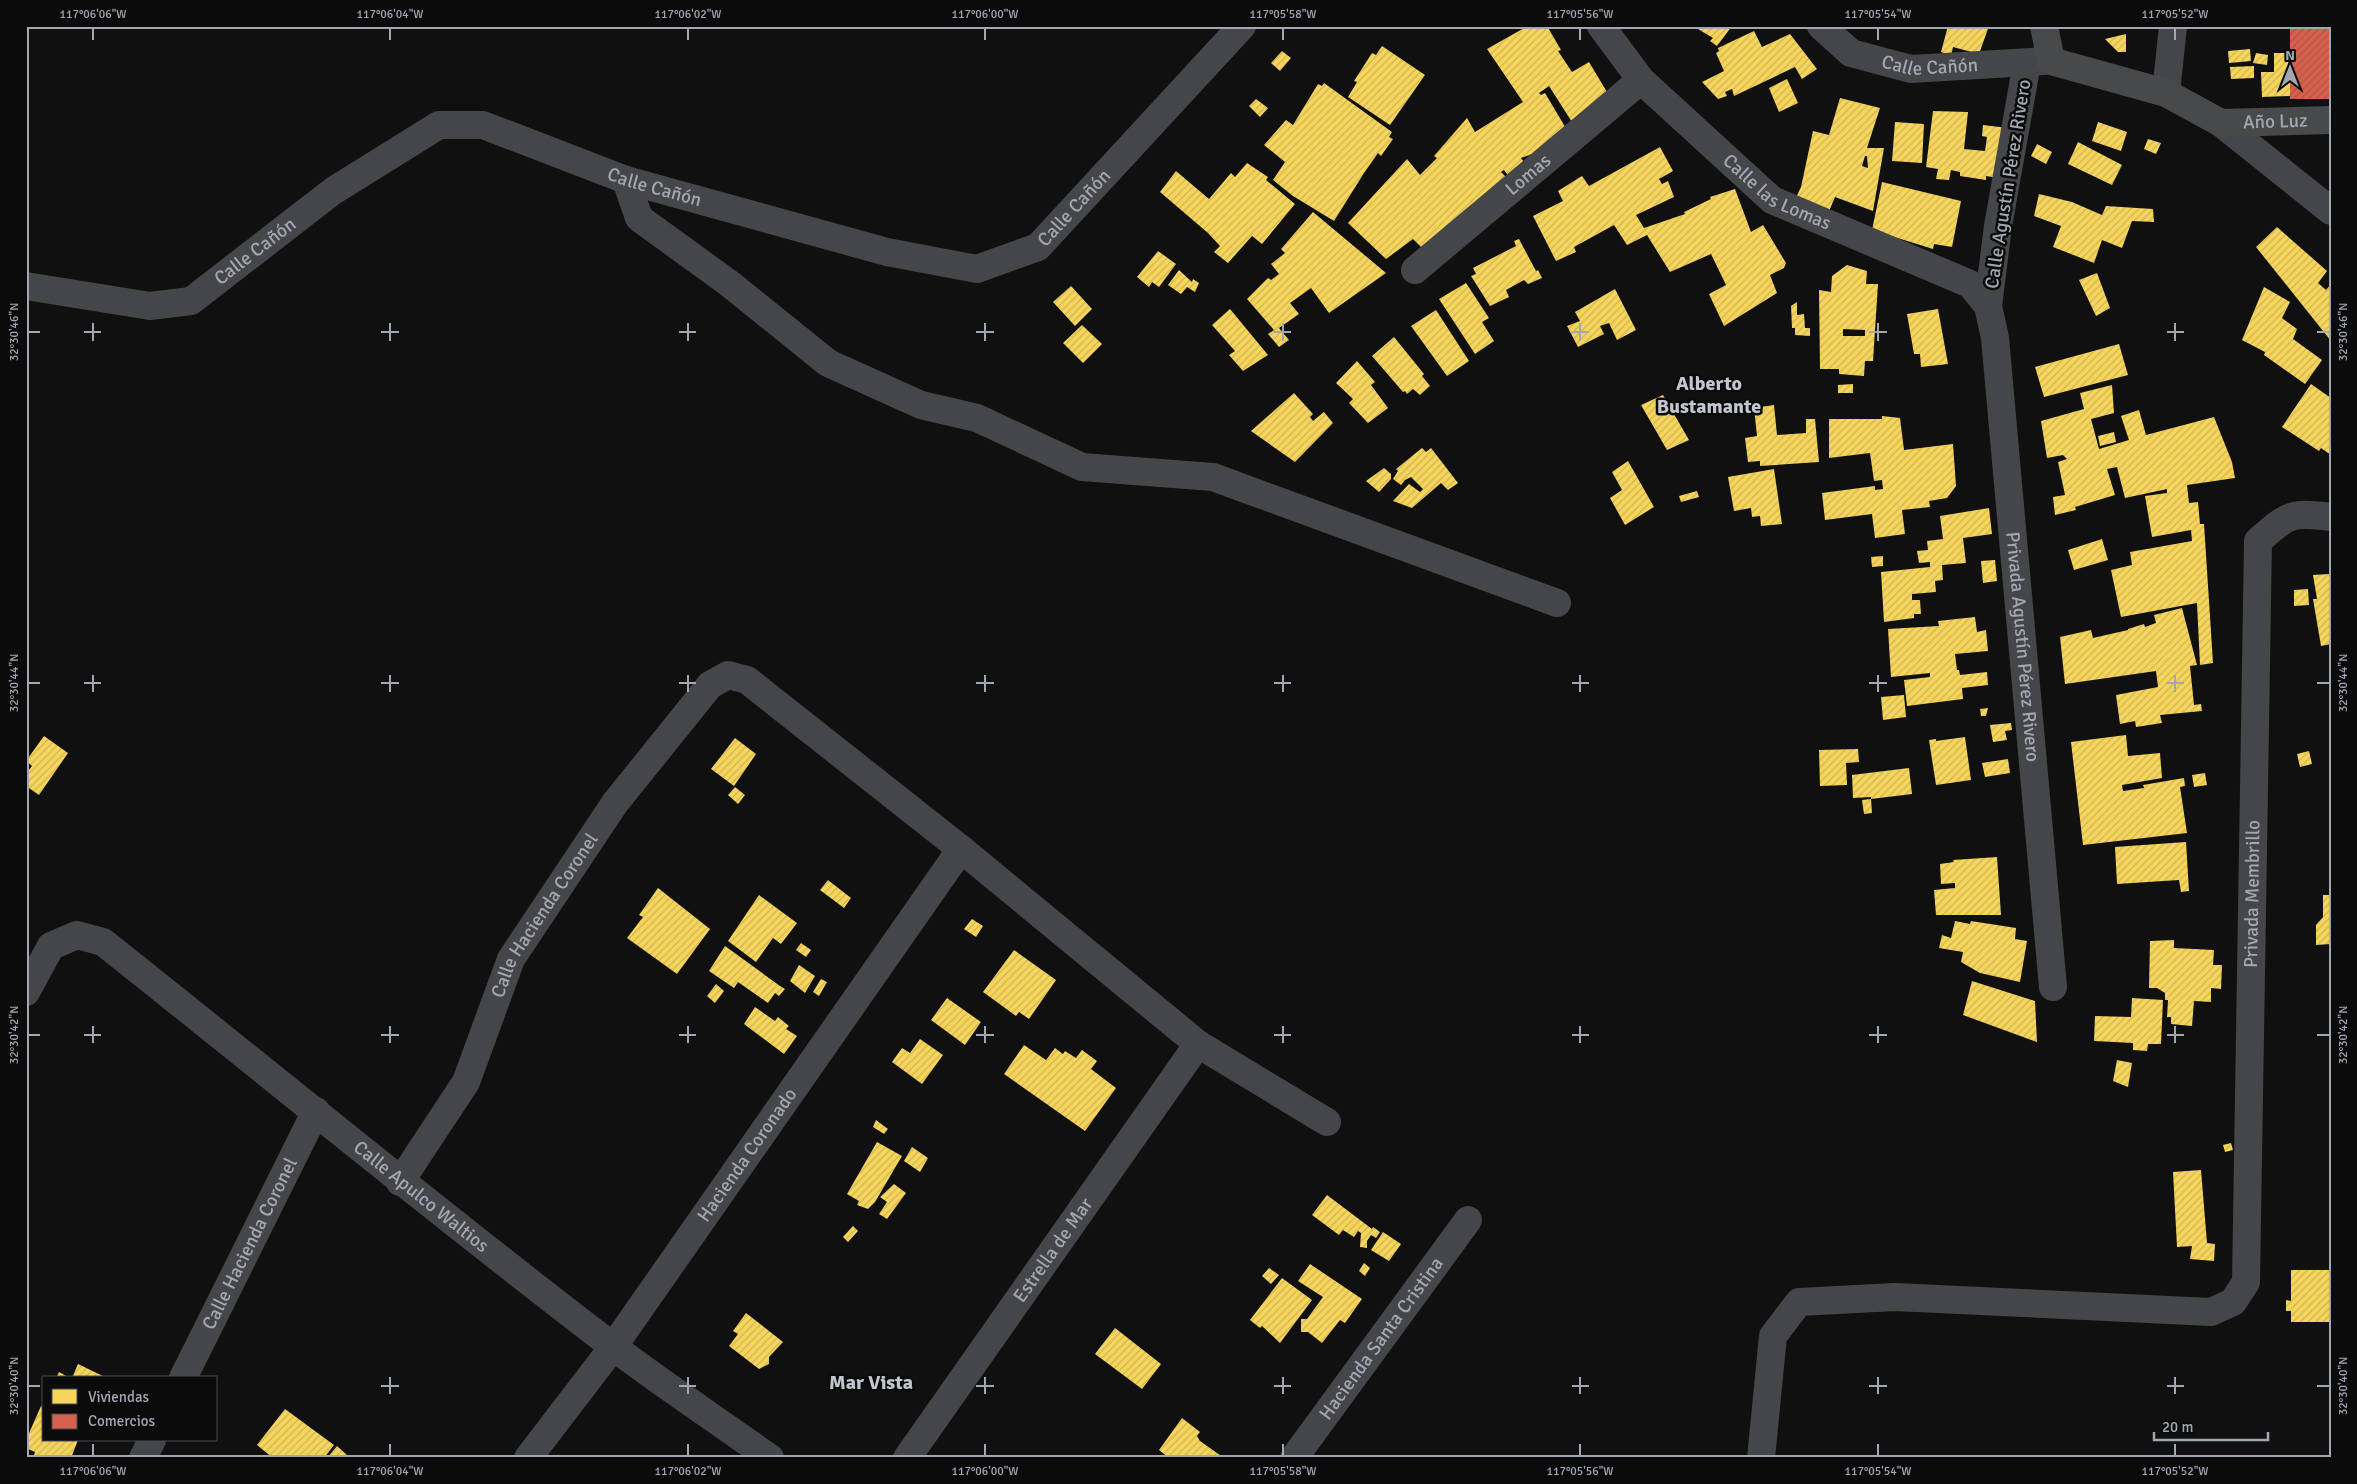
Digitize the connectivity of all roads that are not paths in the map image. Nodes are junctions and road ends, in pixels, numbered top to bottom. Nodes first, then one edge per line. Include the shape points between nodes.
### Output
1 (1242, 26) edge
2 (1602, 26) edge
3 (1821, 26) edge
4 (2044, 26) edge
5 (2173, 26) edge
6 (2039, 62) junction
7 (1641, 80) junction
8 (2166, 93) junction
9 (2331, 120) edge
10 (2221, 123) junction
11 (626, 180) junction
12 (2331, 211) edge
13 (1415, 270) dead end
14 (26, 286) edge
15 (1988, 306) junction
16 (2331, 517) edge
17 (1557, 603) dead end
18 (960, 848) junction
19 (2053, 987) dead end
20 (26, 992) edge
21 (1198, 1044) junction
22 (316, 1111) junction
23 (1327, 1122) dead end
24 (400, 1182) junction
25 (1468, 1220) dead end
26 (613, 1347) junction
27 (184, 1376) edge
28 (151, 1442) edge
29 (143, 1458) edge
30 (528, 1458) edge
31 (770, 1458) edge
32 (907, 1458) edge
33 (1294, 1458) edge
34 (1761, 1458) edge

1 - 11 street, Calle Cañón via 1038,247 977,269 887,252
2 - 7 street, Calle las Lomas
3 - 6 street, Calle Cañón via 1851,53 1911,68
4 - 6 main road, Calle Agustín Pérez Rivero
5 - 8 street
6 - 8 main road
6 - 15 street, Calle Agustín Pérez Rivero via 1998,226
7 - 13 street, Lomas
7 - 15 street, Calle las Lomas via 1772,200 1970,284
8 - 10 main road
9 - 10 main road, Año Luz
10 - 12 street
11 - 14 street, Calle Cañón via 483,125 439,125 333,191 191,301 150,306
11 - 17 street via 639,218 730,284 828,363 921,405 977,418 1082,467 1213,478
15 - 19 street, Privada Agustín Pérez Rivero via 1995,338
16 - 34 street, Privada Membrillo via 2304,514 2284,518 2258,541 2246,1282 2233,1302 2211,1312 1895,1297 1799,1302 1773,1336
18 - 21 street
18 - 24 street, Calle Hacienda Coronel via 747,680 728,675 710,686 614,803 511,959 466,1082
18 - 26 street, Hacienda Coronado
20 - 22 street, Calle Apulco Waltios via 51,946 77,935 103,942
21 - 23 street
21 - 32 street, Estrella de Mar
22 - 24 street, Calle Apulco Waltios
22 - 27 street, Calle Hacienda Coronel
24 - 26 street, Calle Apulco Waltios
25 - 33 street, Hacienda Santa Cristina
26 - 30 street, Hacienda Coronado
26 - 31 street, Calle Apulco Waltios
28 - 29 street

